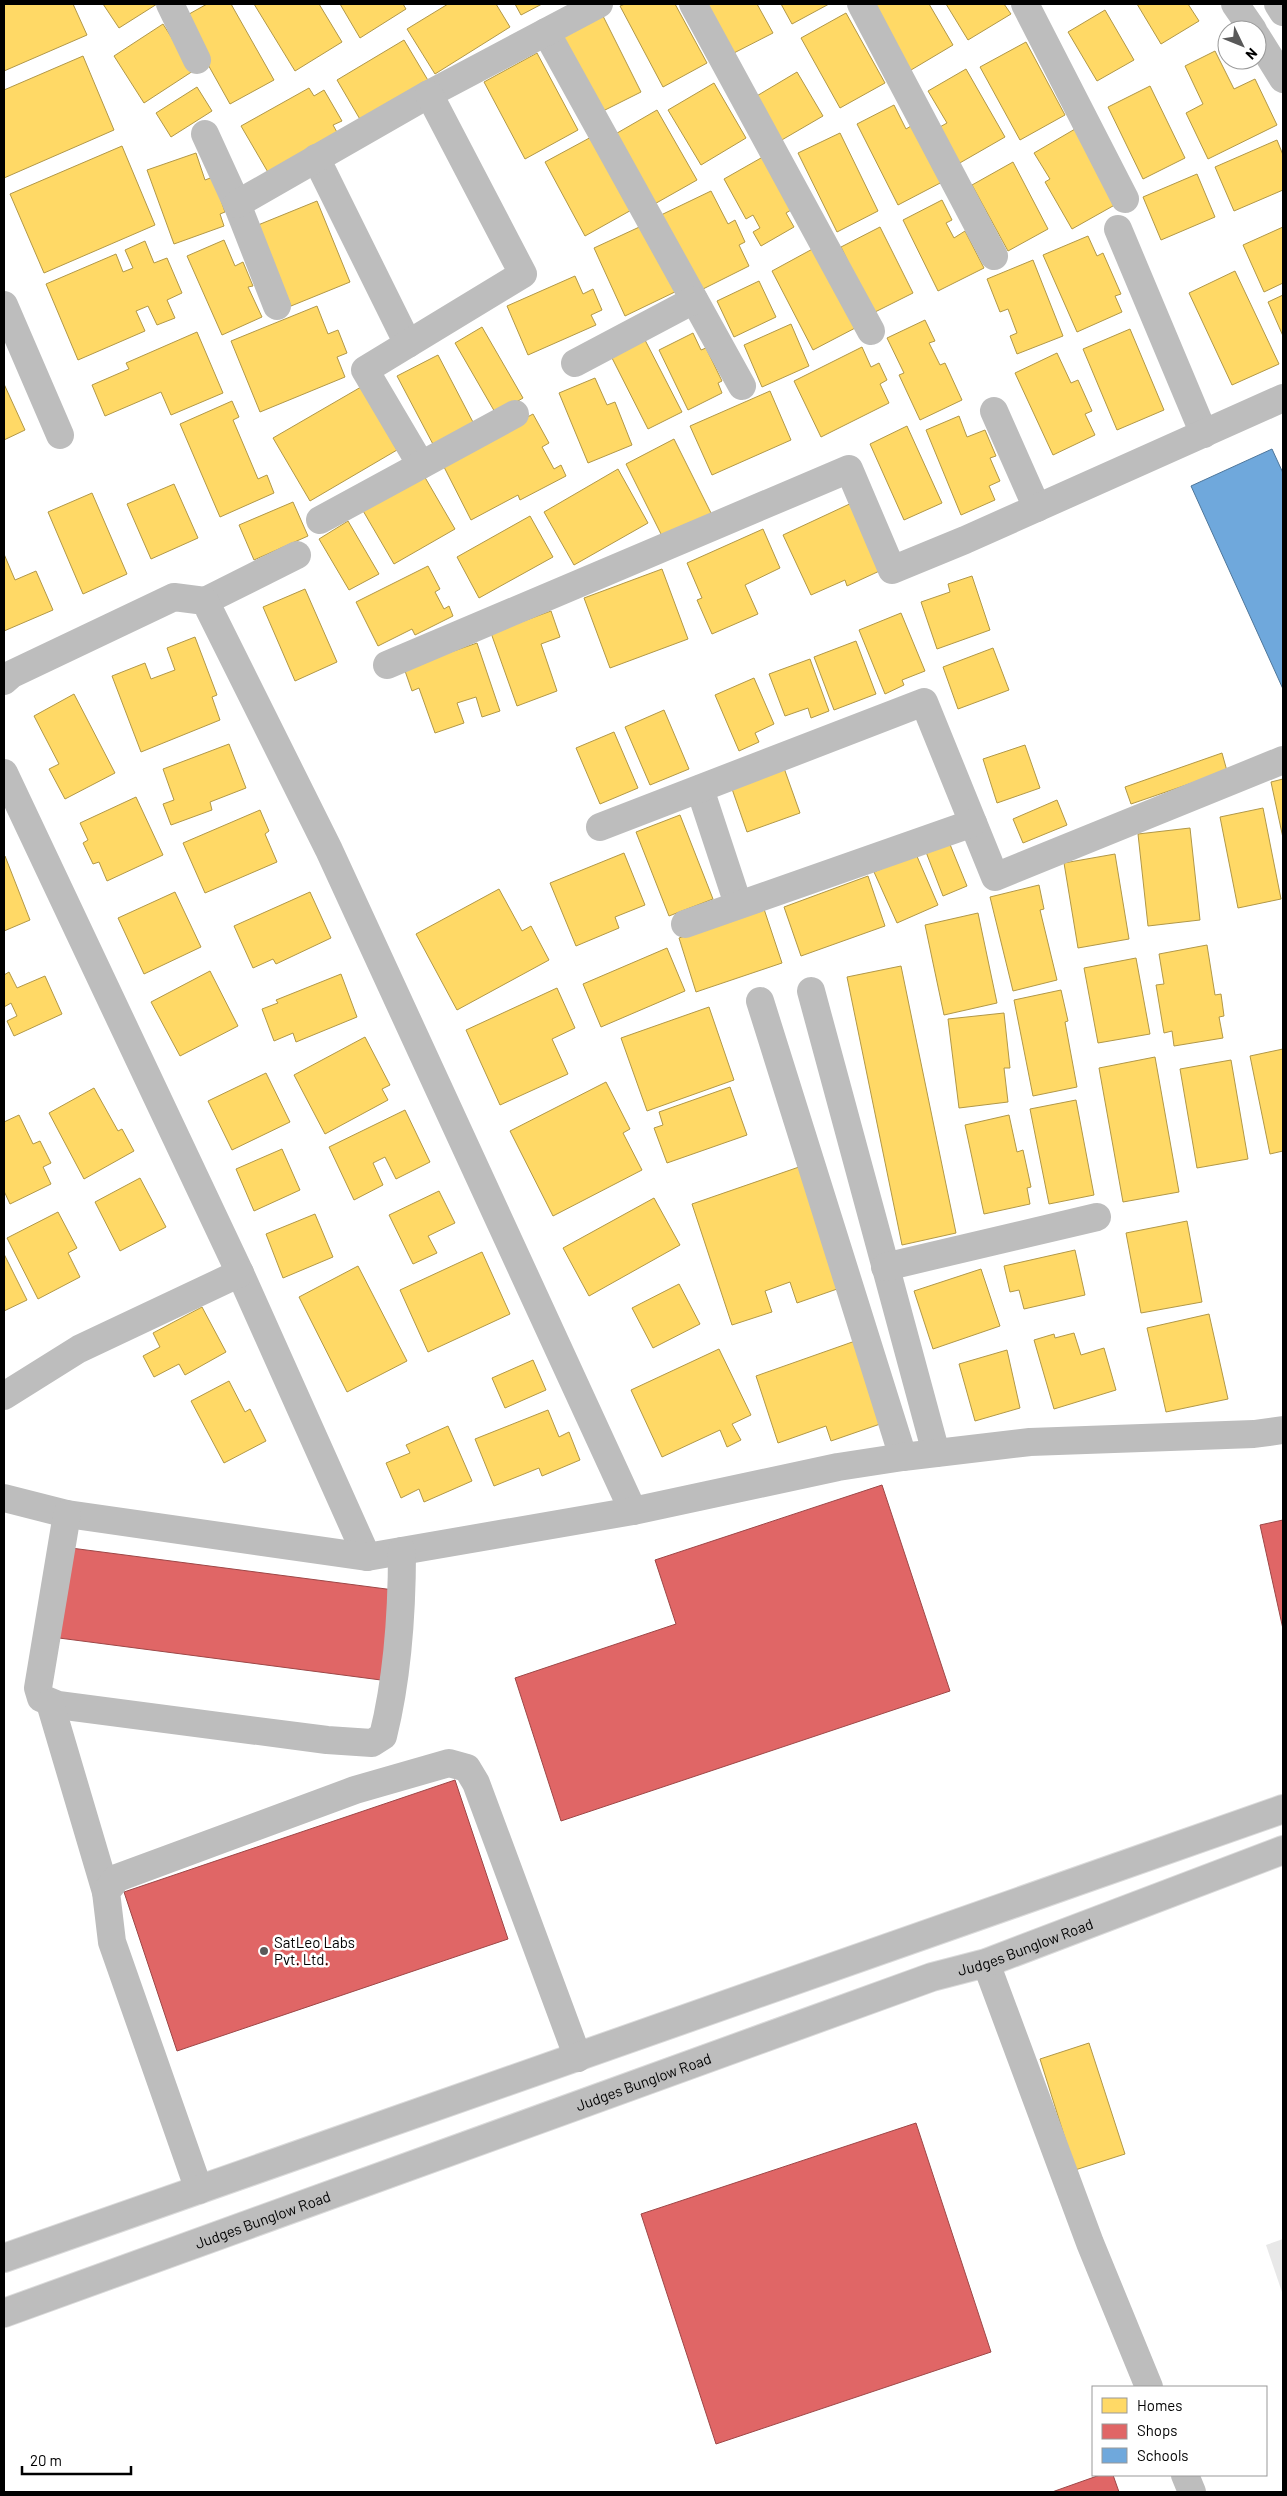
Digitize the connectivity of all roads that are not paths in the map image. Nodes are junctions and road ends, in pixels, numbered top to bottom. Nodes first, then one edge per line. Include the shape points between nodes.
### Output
1 (170, 4) edge
2 (599, 4) edge
3 (693, 4) edge
4 (861, 4) edge
5 (1025, 4) edge
6 (1235, 4) edge
7 (1278, 4) edge
8 (1283, 12) edge
9 (1245, 20) edge
10 (546, 32) junction
11 (1267, 53) edge
12 (197, 60) dead end
13 (1283, 79) edge
14 (429, 94) junction
15 (205, 134) dead end
16 (316, 158) junction
17 (1125, 199) dead end
18 (237, 204) junction
19 (1118, 229) dead end
20 (994, 256) dead end
21 (694, 300) junction
22 (4, 305) edge
23 (276, 306) dead end
24 (871, 331) dead end
25 (408, 344) junction
26 (575, 363) dead end
27 (742, 386) dead end
28 (1283, 398) edge
29 (994, 411) dead end
30 (515, 414) dead end
31 (1204, 434) junction
32 (60, 435) dead end
33 (421, 465) junction
34 (1037, 508) junction
35 (320, 520) dead end
36 (296, 555) dead end
37 (205, 601) junction
38 (387, 665) dead end
39 (4, 681) edge
40 (1283, 760) edge
41 (4, 773) edge
42 (700, 789) junction
43 (972, 823) junction
44 (600, 827) dead end
45 (738, 904) junction
46 (685, 924) dead end
47 (811, 991) dead end
48 (760, 1002) dead end
49 (1097, 1216) dead end
50 (885, 1267) junction
51 (240, 1272) junction
52 (4, 1396) edge
53 (1283, 1430) edge
54 (936, 1453) junction
55 (903, 1457) junction
56 (4, 1498) edge
57 (633, 1511) junction
58 (67, 1514) junction
59 (402, 1551) junction
60 (367, 1557) junction
61 (50, 1703) junction
62 (372, 1742) junction
63 (388, 1781) junction
64 (1283, 1809) edge
65 (1283, 1850) edge
66 (106, 1892) junction
67 (986, 1963) junction
68 (578, 2058) junction
69 (199, 2190) junction
70 (4, 2258) edge
71 (4, 2313) edge
72 (1149, 2386) edge
73 (1185, 2476) edge
74 (1192, 2492) edge

1 - 12 street
2 - 10 street
3 - 24 street
4 - 20 street
5 - 17 street
6 - 9 street
7 - 8 street
10 - 14 street
10 - 21 street
11 - 13 street
14 - 16 street
14 - 25 street via 523,274
15 - 18 street
16 - 18 street
16 - 25 street
18 - 23 street
19 - 31 street
21 - 26 street
21 - 27 street
22 - 32 street
25 - 33 street via 365,370
28 - 31 street
29 - 34 street
30 - 33 street
31 - 34 street
33 - 35 street
34 - 38 street via 892,570 849,469
36 - 37 street
37 - 39 street via 174,597 12,674
37 - 57 street via 333,859
40 - 43 street via 995,877
41 - 51 street
42 - 43 street via 924,702
42 - 44 street
42 - 45 street
43 - 45 street
45 - 46 street
47 - 50 street
48 - 55 street
49 - 50 street
50 - 54 street
51 - 52 street via 79,1349
51 - 60 street
53 - 54 street via 1254,1434 1030,1442
54 - 55 street
55 - 57 street via 838,1467
56 - 58 street
57 - 59 street
58 - 60 street
58 - 61 street via 38,1688 41,1698
59 - 60 street
59 - 62 street via 402,1592 392,1700 383,1736
61 - 62 street via 186,1723 327,1740
61 - 66 street
62 - 63 street
63 - 66 street via 355,1790 117,1878
63 - 68 street via 449,1762 467,1768 483,1800
64 - 68 street
65 - 67 street, Judges Bunglow Road
66 - 69 street via 112,1942
67 - 71 street, Judges Bunglow Road via 923,1981
67 - 72 street via 1090,2243
68 - 69 street
69 - 70 street
73 - 74 street

